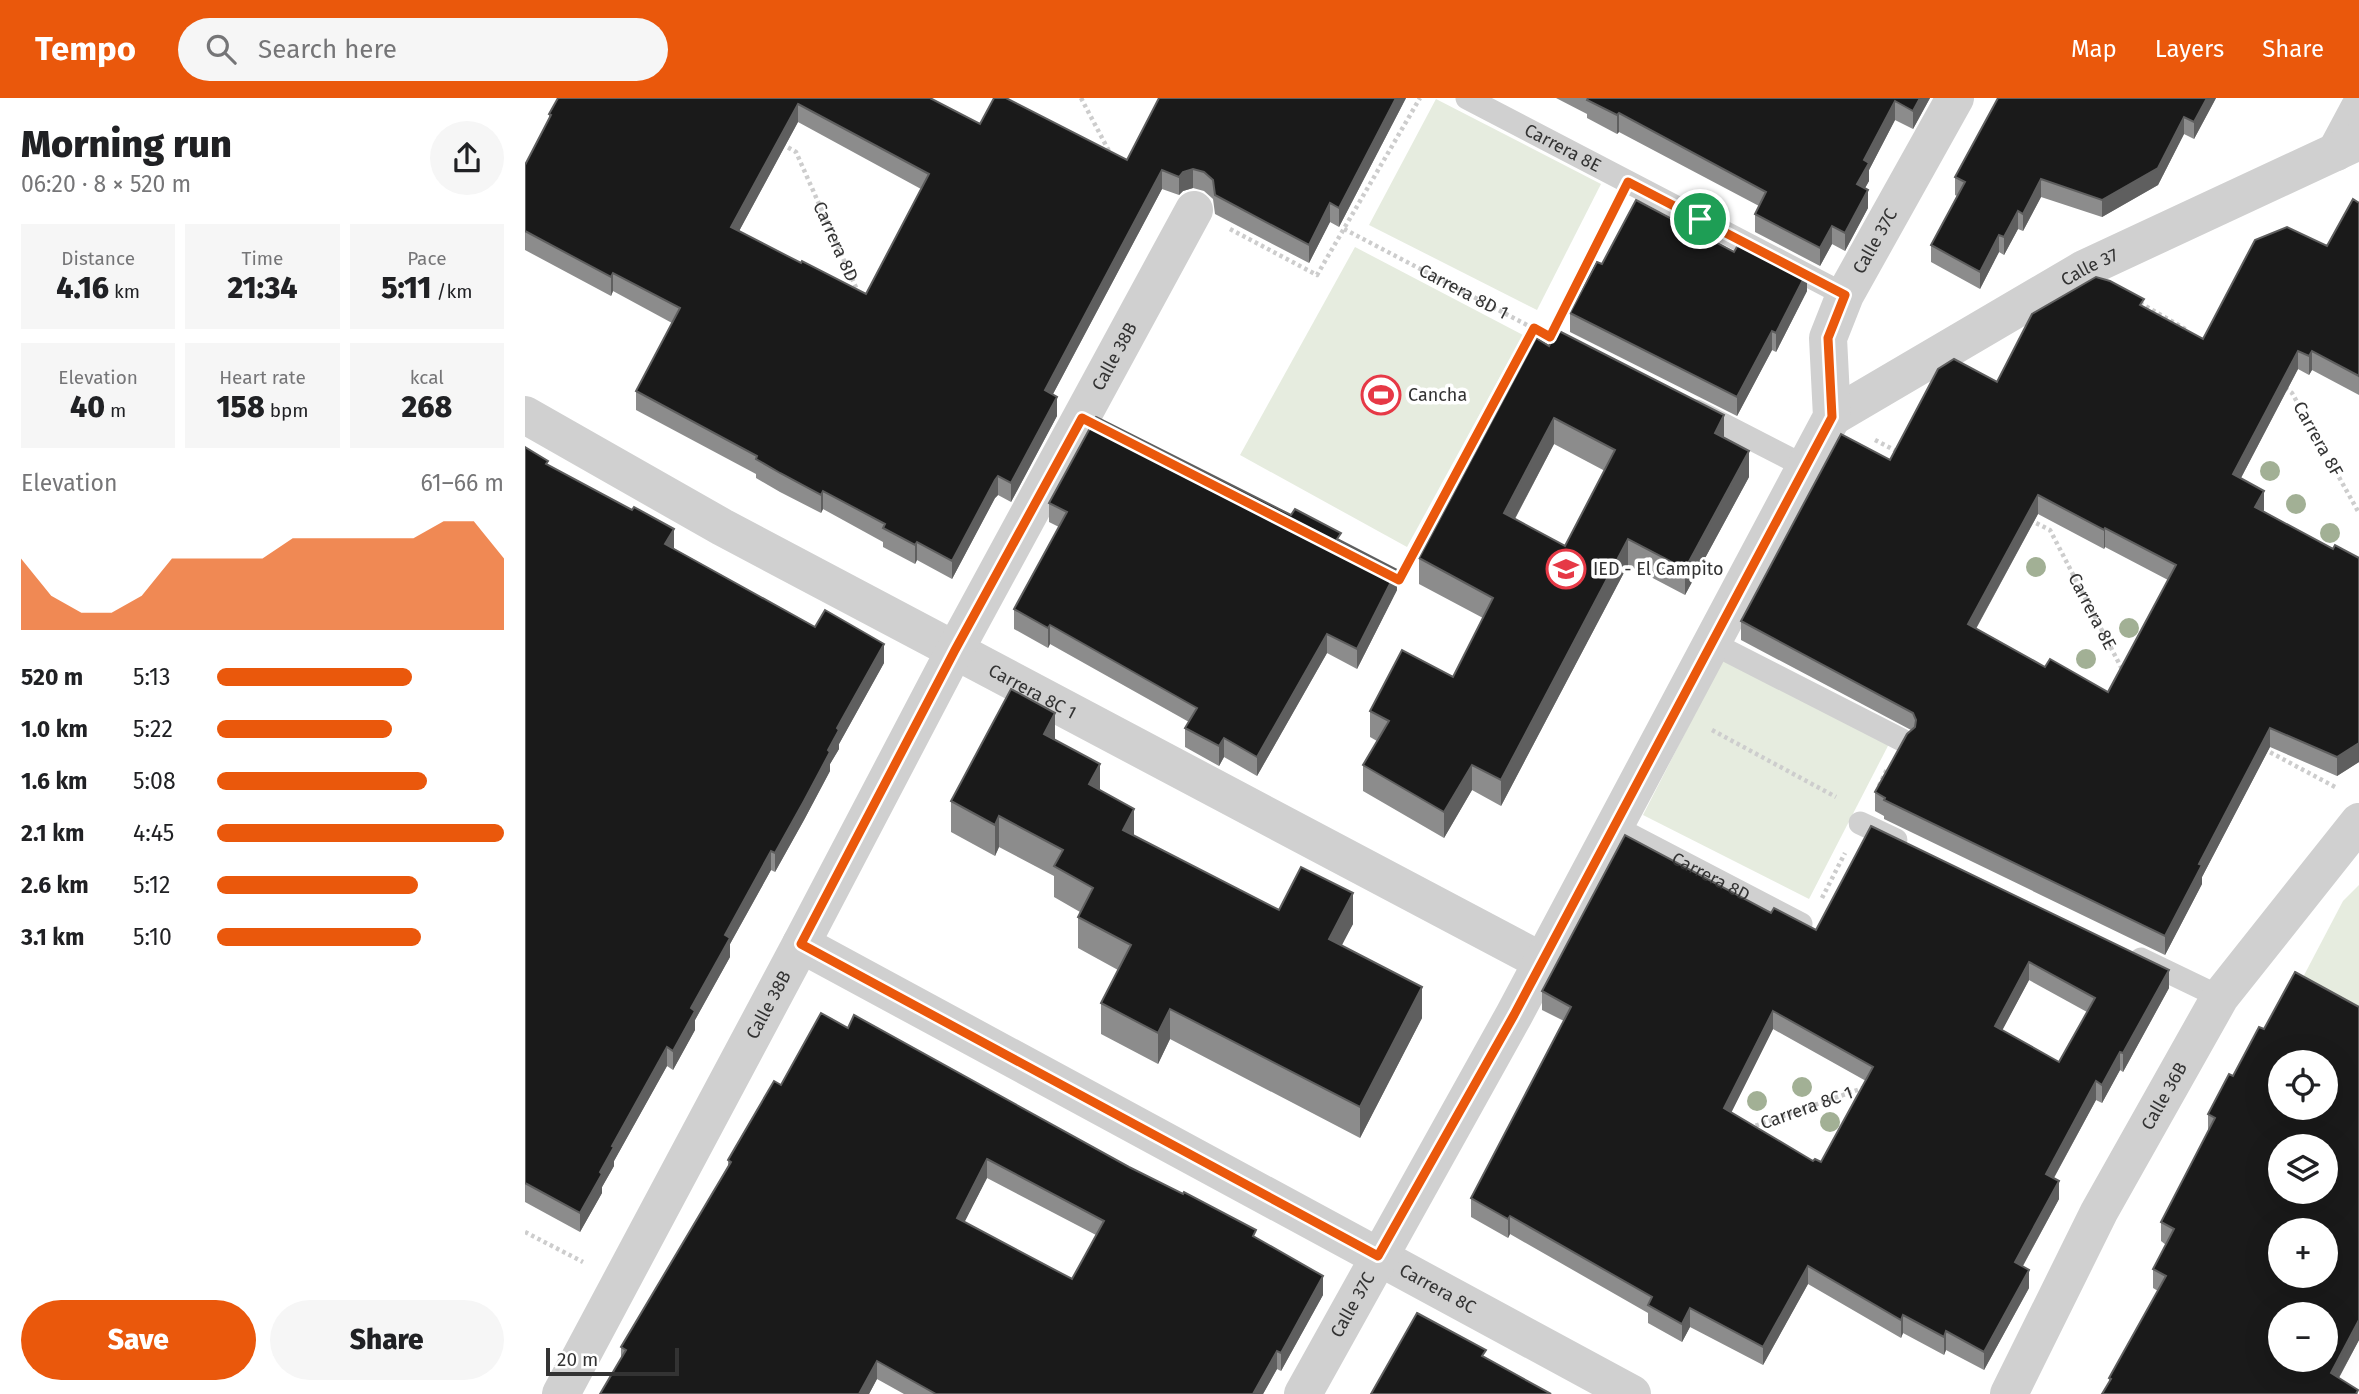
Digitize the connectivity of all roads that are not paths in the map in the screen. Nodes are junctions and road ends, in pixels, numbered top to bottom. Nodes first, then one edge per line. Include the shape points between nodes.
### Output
1 (1467, 98) edge
2 (1955, 98) edge
3 (2359, 109) edge
4 (2348, 147) edge
5 (1193, 210) dead end
6 (1845, 295) junction
7 (1672, 399) edge
8 (525, 415) edge
9 (1832, 417) junction
10 (1806, 467) junction
11 (1712, 643) junction
12 (955, 650) junction
13 (1902, 740) edge
14 (2353, 807) edge
15 (1860, 823) dead end
16 (1615, 827) junction
17 (1909, 847) edge
18 (1808, 927) edge
19 (801, 944) junction
20 (2120, 949) edge
21 (1541, 961) junction
22 (2220, 997) junction
23 (1378, 1256) junction
24 (561, 1394) edge
25 (1303, 1394) edge
26 (1632, 1394) edge
27 (2009, 1394) edge

1 - 6 lane, Carrera 8E
2 - 6 street, Calle 37C
3 - 4 street
4 - 9 street, Calle 37 via 2084,269
5 - 12 street, Calle 38B
6 - 9 street, Calle 37C via 1828,338
7 - 10 lane
8 - 12 street, Carrera 8C 1 via 722,527
9 - 10 street, Calle 37C
10 - 11 street, Calle 37C
11 - 13 lane
11 - 16 street, Calle 37C
12 - 19 street, Calle 38B
12 - 21 street, Carrera 8C 1
14 - 22 street, Calle 36B
15 - 17 lane
16 - 18 lane, Carrera 8D
16 - 21 street, Calle 37C
19 - 23 street, Carrera 8C
19 - 24 street, Calle 38B
20 - 22 lane
21 - 23 street, Calle 37C
22 - 27 street, Calle 36B via 2099,1212
23 - 25 street, Calle 37C
23 - 26 street, Carrera 8C

